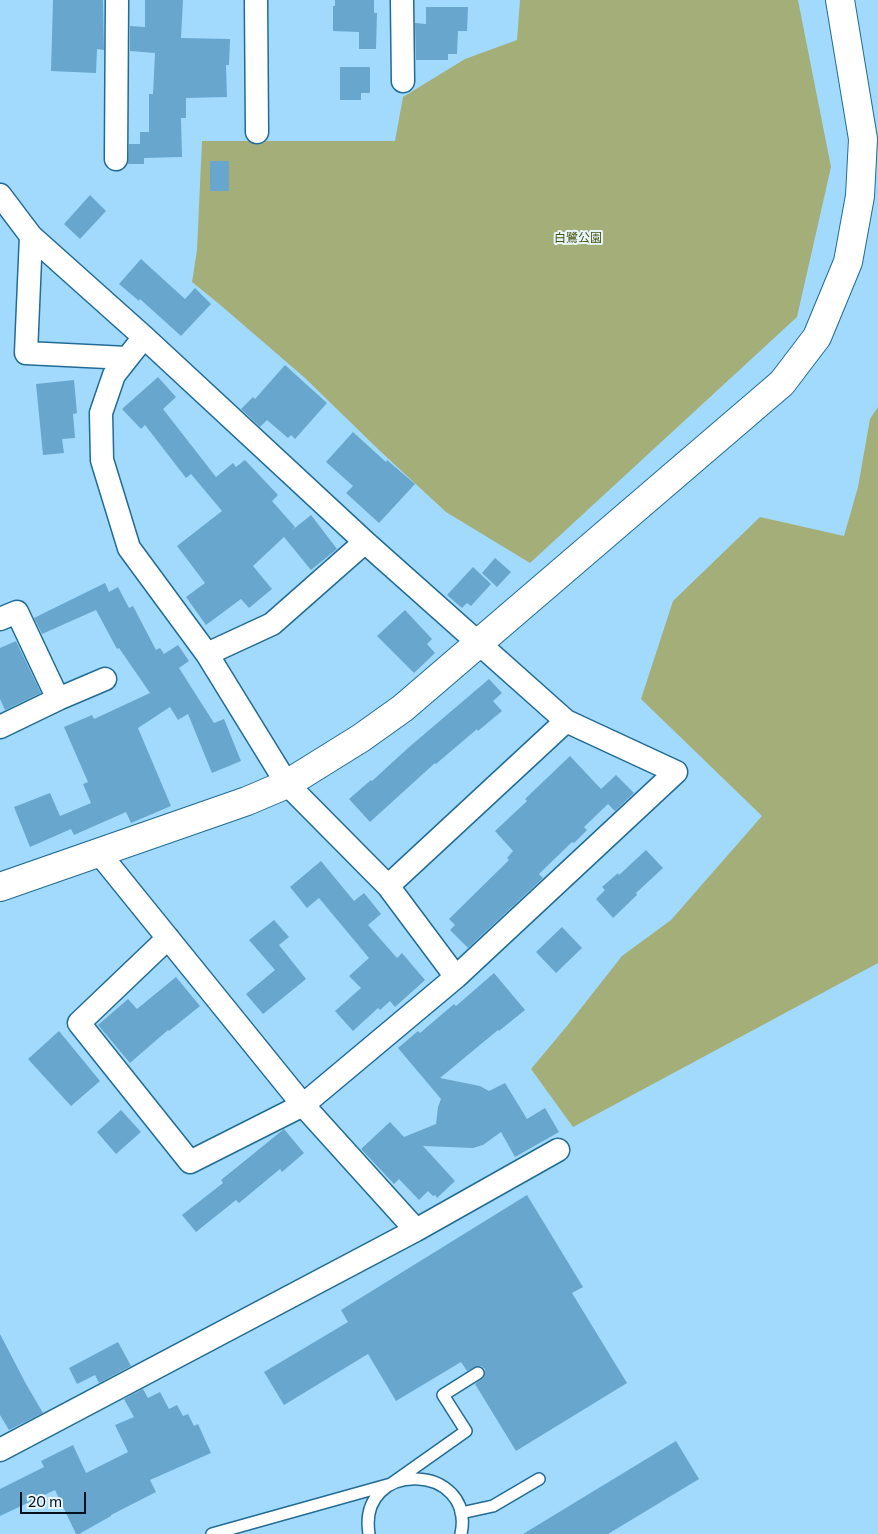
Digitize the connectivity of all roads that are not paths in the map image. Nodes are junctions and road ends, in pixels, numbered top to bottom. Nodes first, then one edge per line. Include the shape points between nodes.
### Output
1 (117, 0) edge
2 (256, 0) edge
3 (402, 0) edge
4 (840, 0) edge
5 (402, 81) dead end
6 (257, 132) dead end
7 (116, 159) dead end
8 (0, 195) edge
9 (31, 236) junction
10 (144, 337) junction
11 (127, 358) junction
12 (365, 542) junction
13 (0, 619) edge
14 (478, 643) junction
15 (207, 654) junction
16 (105, 679) dead end
17 (58, 698) junction
18 (566, 720) junction
19 (0, 727) edge
20 (287, 784) junction
21 (99, 853) junction
22 (0, 886) edge
23 (388, 886) junction
24 (168, 938) junction
25 (456, 977) junction
26 (303, 1105) junction
27 (558, 1150) dead end
28 (416, 1230) junction
29 (478, 1373) dead end
30 (0, 1450) edge
31 (539, 1479) dead end
32 (391, 1484) junction
33 (461, 1513) junction
34 (212, 1534) edge
35 (370, 1534) edge
36 (460, 1534) edge

1 - 7 street
2 - 6 street
3 - 5 street
4 - 14 street via 863,139 860,196 848,262 817,337 782,383
8 - 9 street
9 - 10 street
9 - 11 street via 26,353
10 - 11 street
10 - 12 street
11 - 15 street via 114,375 100,413 102,460 129,548
12 - 14 street
12 - 15 street via 272,624
13 - 17 street via 17,612
14 - 18 street
14 - 20 street via 403,708
15 - 20 street
16 - 17 street
17 - 19 street
18 - 23 street
18 - 25 street via 676,772
20 - 21 street
20 - 23 street
21 - 22 street
21 - 24 street
23 - 25 street
24 - 26 street
24 - 26 street via 79,1023 190,1162
25 - 26 street
26 - 28 street
27 - 28 street
28 - 30 street
29 - 32 lane via 444,1395 466,1431
31 - 33 lane via 493,1506
32 - 33 lane via 405,1479 433,1481 446,1489
32 - 34 lane
32 - 35 lane via 379,1494 371,1508
33 - 36 lane

